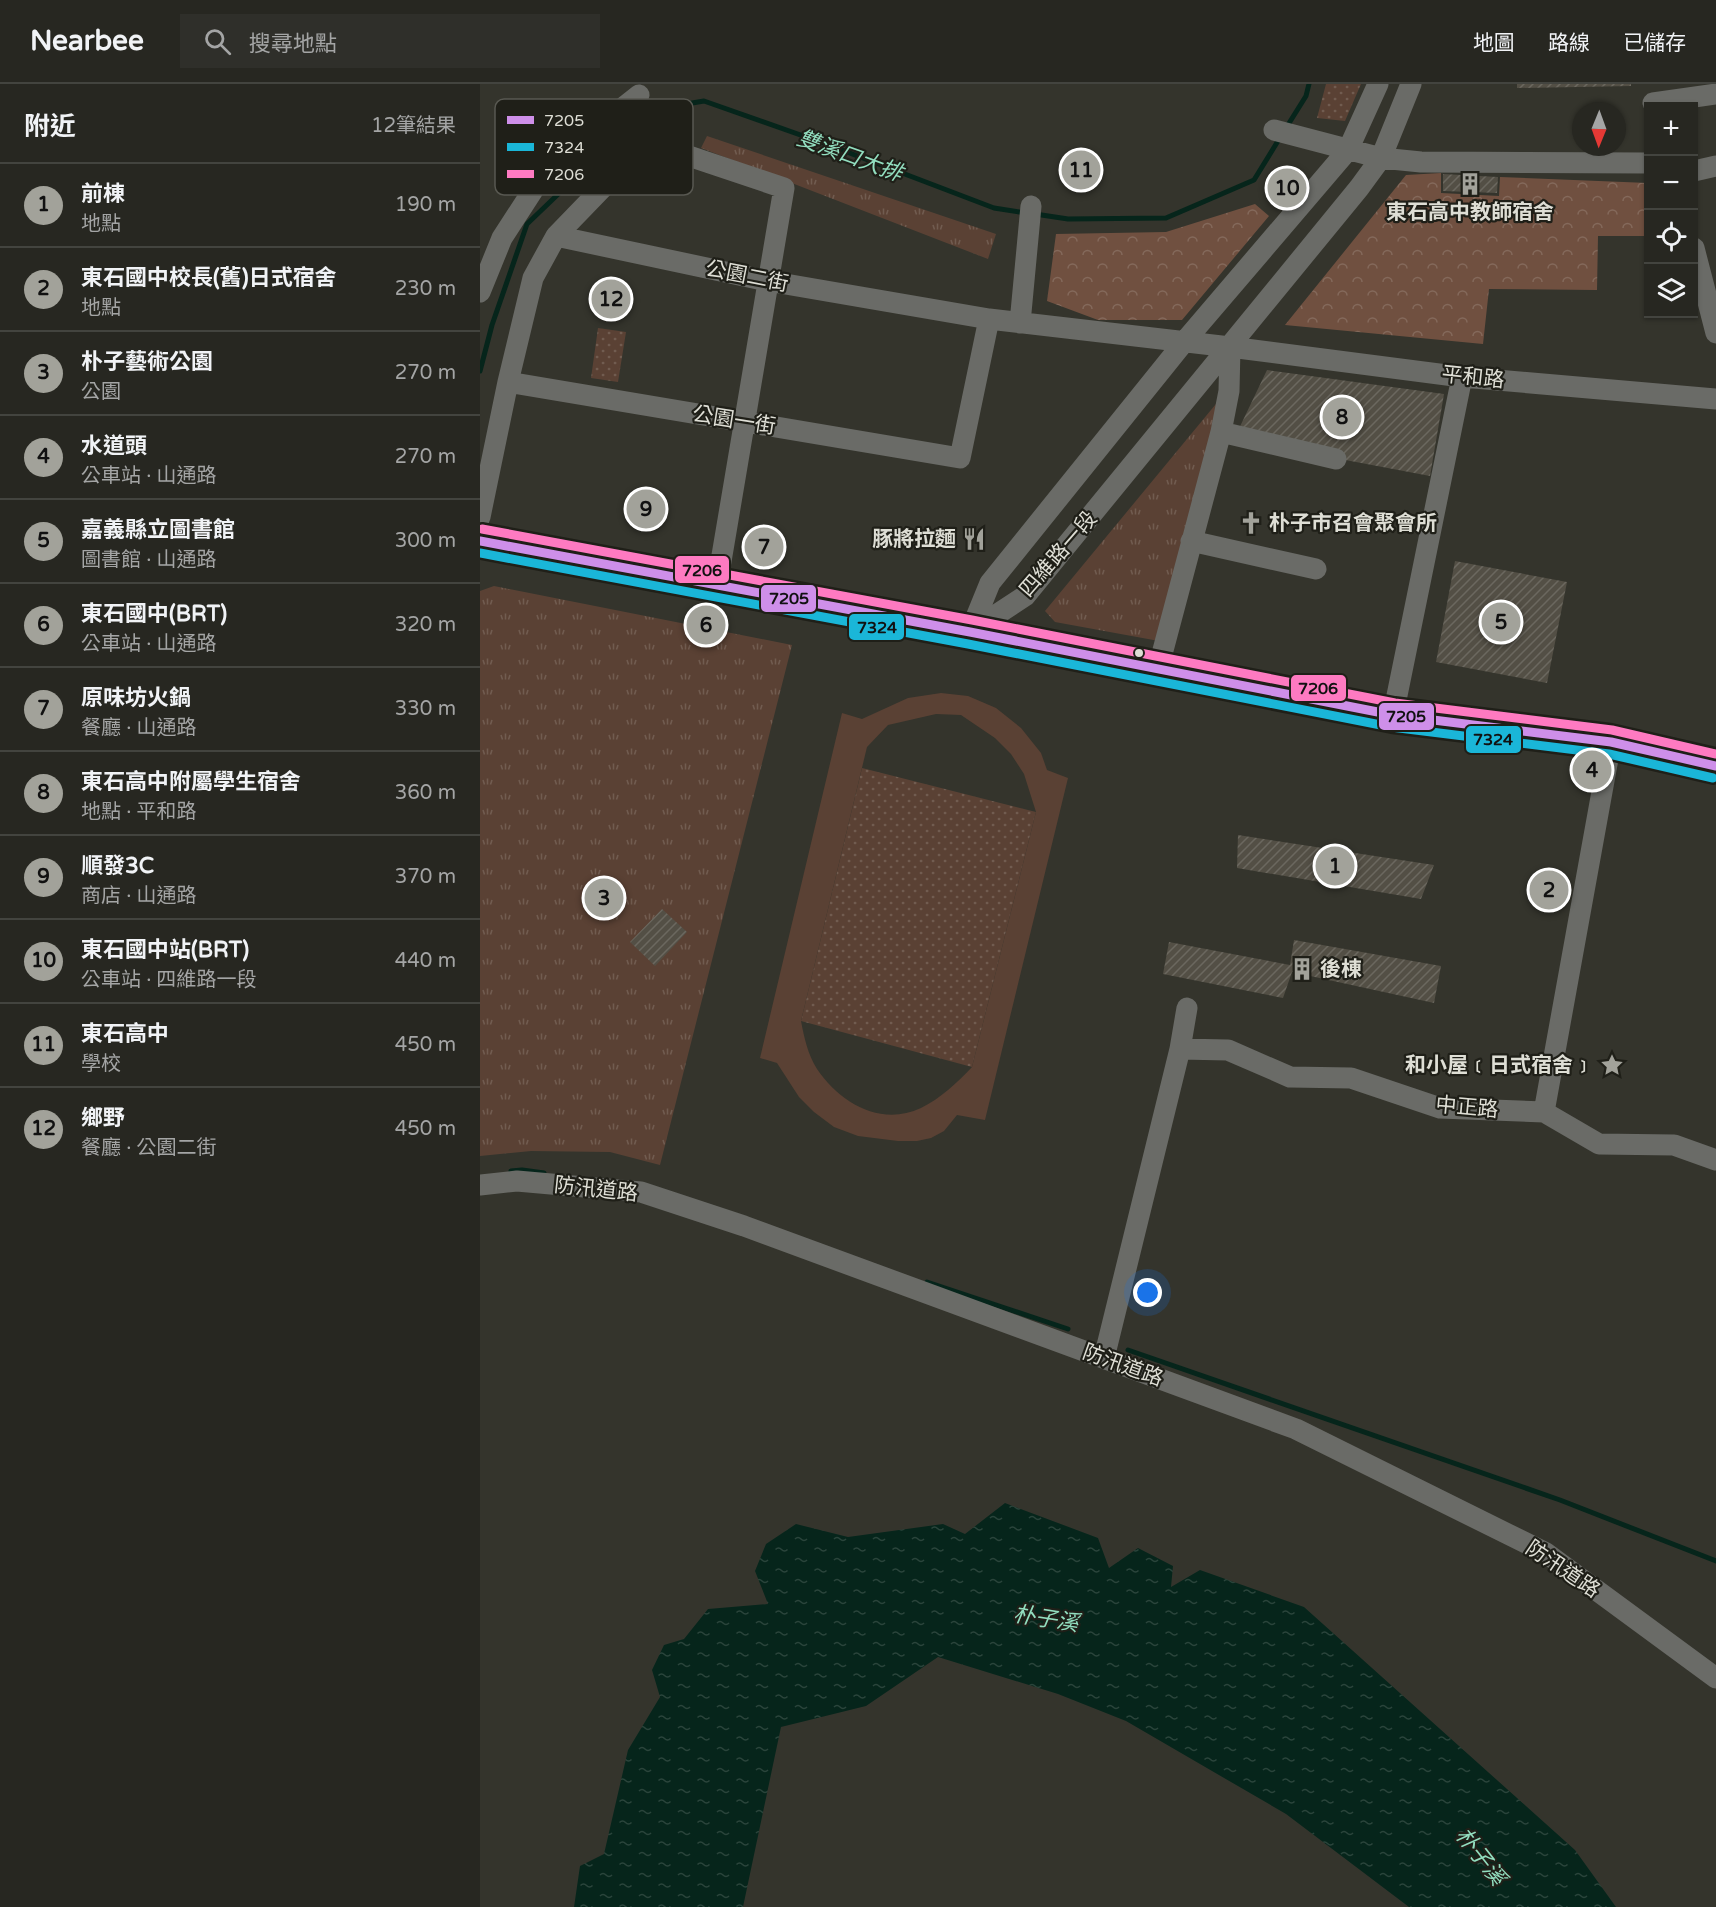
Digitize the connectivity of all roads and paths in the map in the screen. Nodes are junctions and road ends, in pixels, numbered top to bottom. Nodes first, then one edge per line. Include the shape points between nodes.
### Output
1 (1378, 84) edge
2 (1411, 84) edge
3 (1716, 94) edge
4 (639, 95) dead end
5 (1652, 98) edge
6 (634, 99) edge
7 (1274, 130) dead end
8 (1348, 150) junction
9 (693, 157) edge
10 (1381, 158) junction
11 (1644, 163) edge
12 (1716, 166) edge
13 (1698, 170) edge
14 (530, 195) edge
15 (596, 195) edge
16 (1031, 206) dead end
17 (556, 236) junction
18 (1698, 263) edge
19 (768, 281) junction
20 (480, 292) edge
21 (988, 319) junction
22 (1020, 323) junction
23 (1716, 333) edge
24 (1184, 342) junction
25 (1230, 346) junction
26 (1462, 377) junction
27 (508, 382) junction
28 (1716, 399) edge
29 (744, 422) junction
30 (1221, 432) junction
31 (1336, 459) dead end
32 (480, 517) edge
33 (480, 541) edge
34 (1191, 542) junction
35 (1316, 569) dead end
36 (717, 585) junction
37 (970, 632) junction
38 (1158, 669) junction
39 (1393, 715) junction
40 (1611, 742) junction
41 (1716, 766) edge
42 (1187, 1008) dead end
43 (1180, 1049) junction
44 (1544, 1112) junction
45 (1716, 1160) edge
46 (480, 1185) edge
47 (1104, 1358) junction
48 (1716, 1678) edge

1 - 8 street, 四維路一段
2 - 10 street, 四維路一段
3 - 5 street
4 - 6 street
7 - 8 street
8 - 10 street
8 - 24 street, 四維路一段
9 - 19 street via 784,188
10 - 11 street via 1421,162
10 - 25 street, 四維路一段
12 - 13 street
14 - 20 street via 502,238
15 - 17 street
16 - 22 street
17 - 19 street, 公園二街
17 - 27 street via 533,278
18 - 23 street
19 - 21 street, 公園二街
19 - 29 street
21 - 22 street, 公園二街
21 - 29 street, 公園一街 via 960,458
22 - 24 street, 公園二街
24 - 25 street, 公園二街
24 - 37 street, 四維路一段 via 990,584
25 - 26 street, 平和路
25 - 30 street via 1229,391
25 - 37 street, 四維路一段 via 1025,596
26 - 28 street, 平和路
26 - 39 street
27 - 29 street, 公園一街
27 - 32 street
29 - 36 street
30 - 31 street
30 - 34 street
33 - 36 main road
34 - 35 street
34 - 38 street
36 - 37 main road
37 - 38 main road
38 - 39 main road
39 - 40 main road
40 - 41 main road
40 - 44 street
42 - 43 street
43 - 44 street, 中正路 via 1228,1050 1290,1077 1351,1078 1440,1108
43 - 47 street
44 - 45 street, 中正路 via 1599,1144 1674,1145
46 - 47 street, 防汛道路 via 517,1181 641,1192
47 - 48 street, 防汛道路 via 1296,1429 1546,1553

